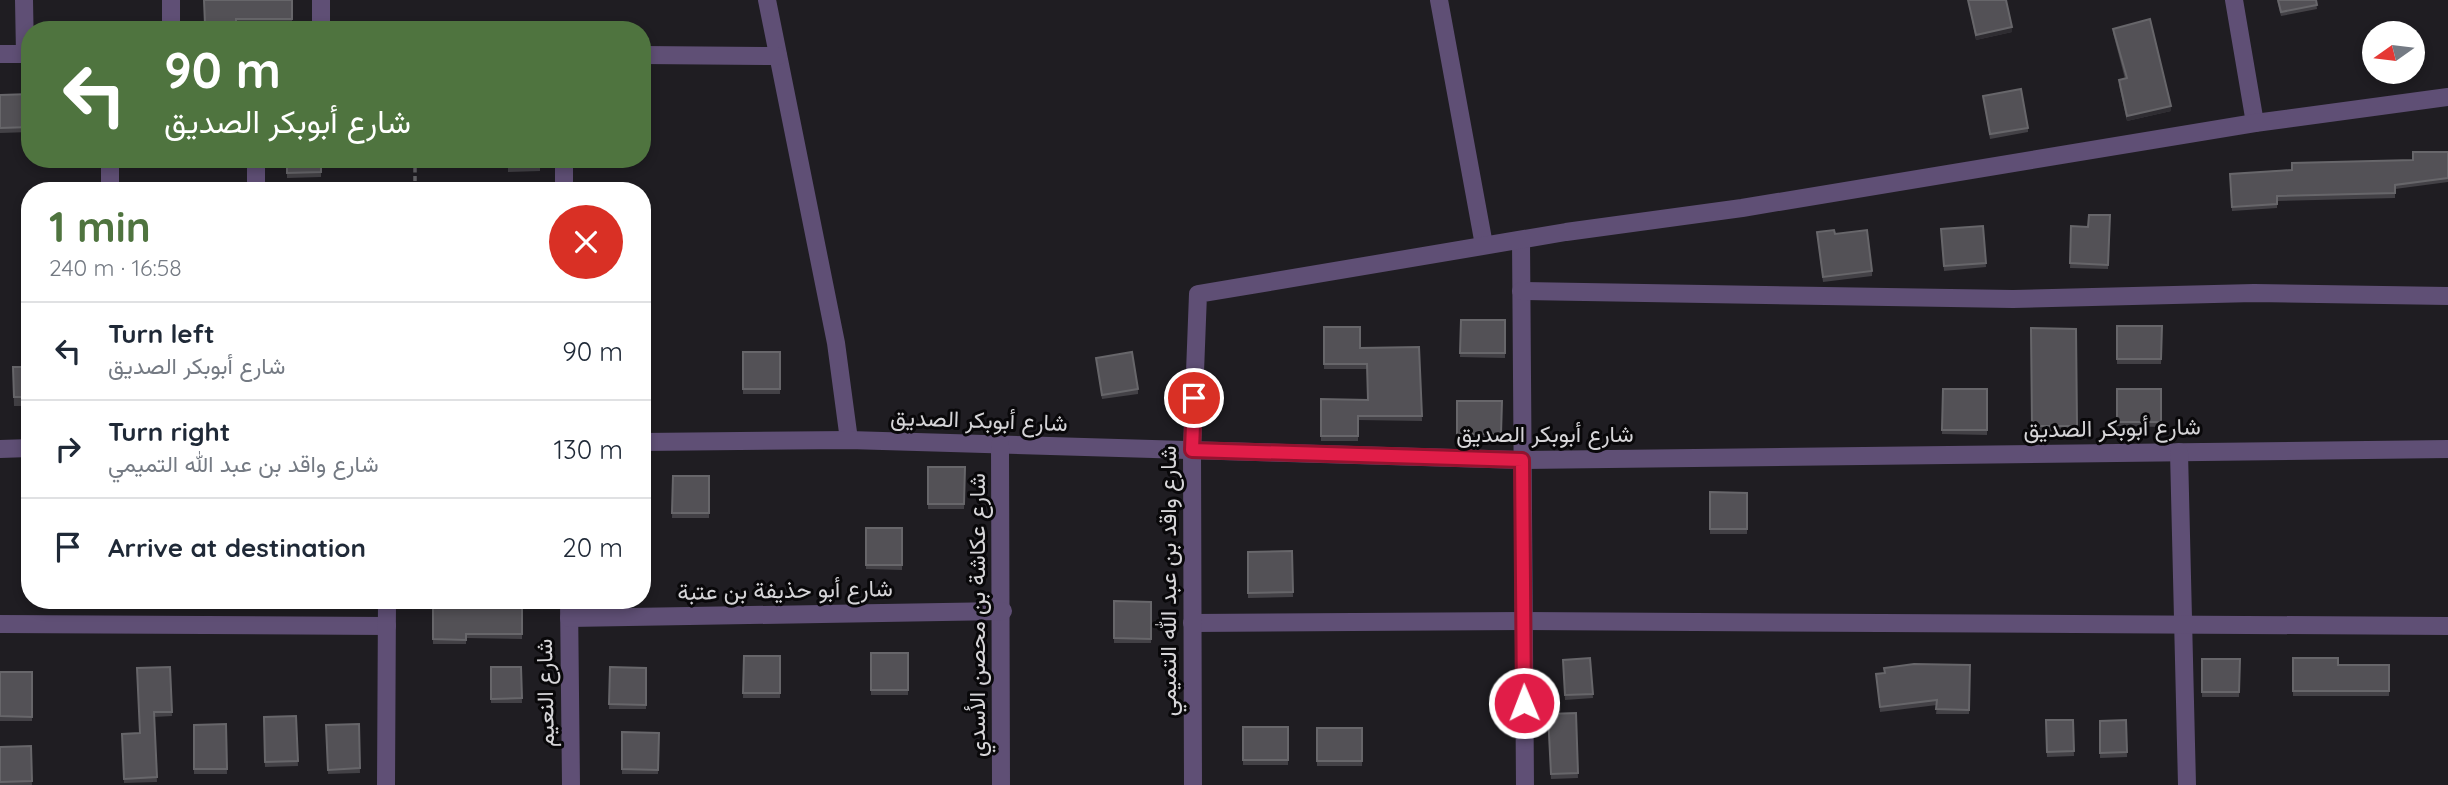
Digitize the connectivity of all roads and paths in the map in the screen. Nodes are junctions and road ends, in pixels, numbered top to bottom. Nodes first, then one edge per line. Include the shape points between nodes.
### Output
1 (24, 0) edge
2 (171, 0) edge
3 (321, 0) edge
4 (767, 0) edge
5 (1438, 0) edge
6 (2234, 0) edge
7 (25, 21) edge
8 (171, 21) edge
9 (321, 21) edge
10 (0, 54) edge
11 (21, 54) edge
12 (651, 55) edge
13 (778, 56) junction
14 (2448, 96) edge
15 (2255, 123) junction
16 (1521, 240) junction
17 (1484, 245) junction
18 (1521, 291) junction
19 (2448, 296) edge
20 (849, 440) junction
21 (651, 442) edge
22 (1000, 445) junction
23 (21, 448) edge
24 (0, 449) edge
25 (2448, 449) edge
26 (1192, 450) junction
27 (2179, 452) junction
28 (1522, 460) junction
29 (387, 609) edge
30 (569, 609) edge
31 (1003, 611) junction
32 (1523, 621) junction
33 (1192, 623) junction
34 (2183, 624) junction
35 (0, 625) edge
36 (387, 626) junction
37 (2448, 626) edge
38 (386, 785) edge
39 (571, 785) edge
40 (1001, 785) edge
41 (1193, 785) edge
42 (1525, 785) edge
43 (2187, 785) edge

1 - 7 street
2 - 8 street
3 - 9 street
4 - 13 street
5 - 17 street
6 - 15 street
10 - 11 street
12 - 13 street
13 - 20 street via 836,343
14 - 15 street
15 - 16 street
16 - 17 street
16 - 18 street
17 - 26 street, شارع واقد بن عبد الله التميمي via 1198,294
18 - 19 street via 2013,299 2254,293
18 - 28 street
20 - 21 street, شارع أبوبكر الصديق
20 - 22 street, شارع أبوبكر الصديق
22 - 26 street, شارع أبوبكر الصديق
22 - 31 street, شارع عكاشة بن محصن الأسدي
23 - 24 street
25 - 27 street, شارع أبوبكر الصديق
26 - 28 street, شارع أبوبكر الصديق
26 - 33 street, شارع واقد بن عبد الله التميمي
27 - 28 street, شارع أبوبكر الصديق
27 - 34 street
28 - 32 street
29 - 36 street
30 - 31 street, شارع أبو حذيفة بن عتبة
30 - 39 street, شارع النعيم
31 - 40 street, شارع عكاشة بن محصن الأسدي
32 - 33 street
32 - 34 street
32 - 42 street
33 - 41 street, شارع واقد بن عبد الله التميمي
34 - 37 street
34 - 43 street
35 - 36 street
36 - 38 street

